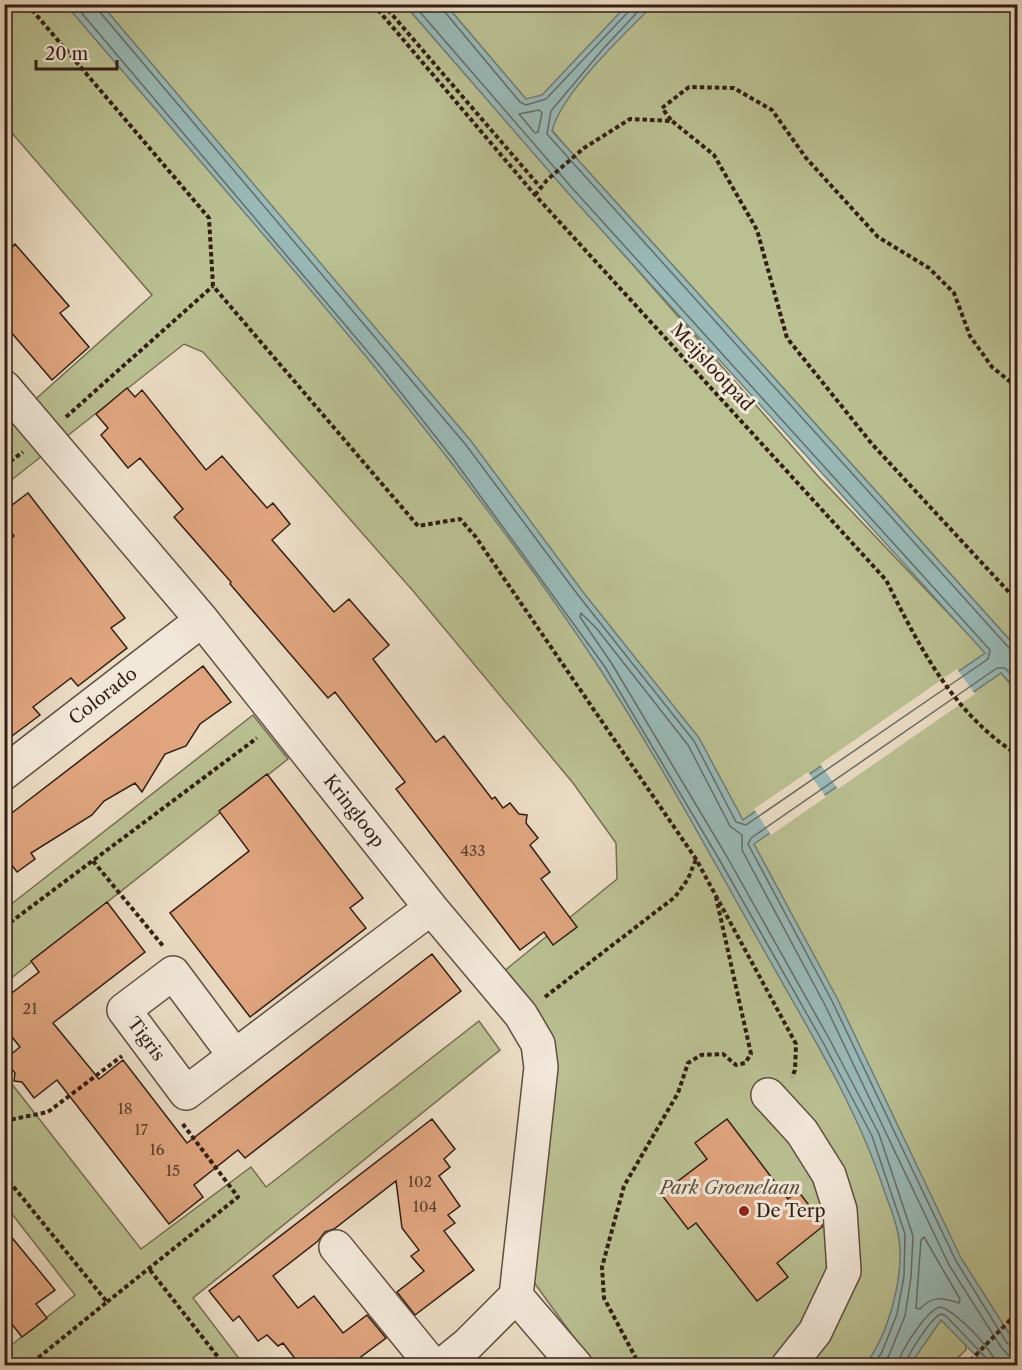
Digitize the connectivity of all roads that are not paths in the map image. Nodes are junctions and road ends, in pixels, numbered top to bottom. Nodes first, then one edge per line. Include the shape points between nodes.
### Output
1 (4, 387) edge
2 (202, 620) junction
3 (4, 773) edge
4 (431, 908) junction
5 (235, 1056) junction
6 (773, 1100) road end
7 (336, 1247) dead end
8 (516, 1296) junction
9 (475, 1355) edge
10 (433, 1365) edge
11 (441, 1365) edge
12 (576, 1365) edge
13 (788, 1365) edge

1 - 2 street, Kringloop
2 - 3 street, Colorado
2 - 4 street, Kringloop
4 - 5 street, Tigris
4 - 8 street, Kringloop via 521,1016 538,1044 541,1067
5 - 5 street, Tigris via 186,1093 124,1010 173,973
6 - 13 street via 802,1132 829,1175 840,1210 844,1271 816,1332
7 - 10 street
8 - 9 street
8 - 12 street
9 - 11 street

